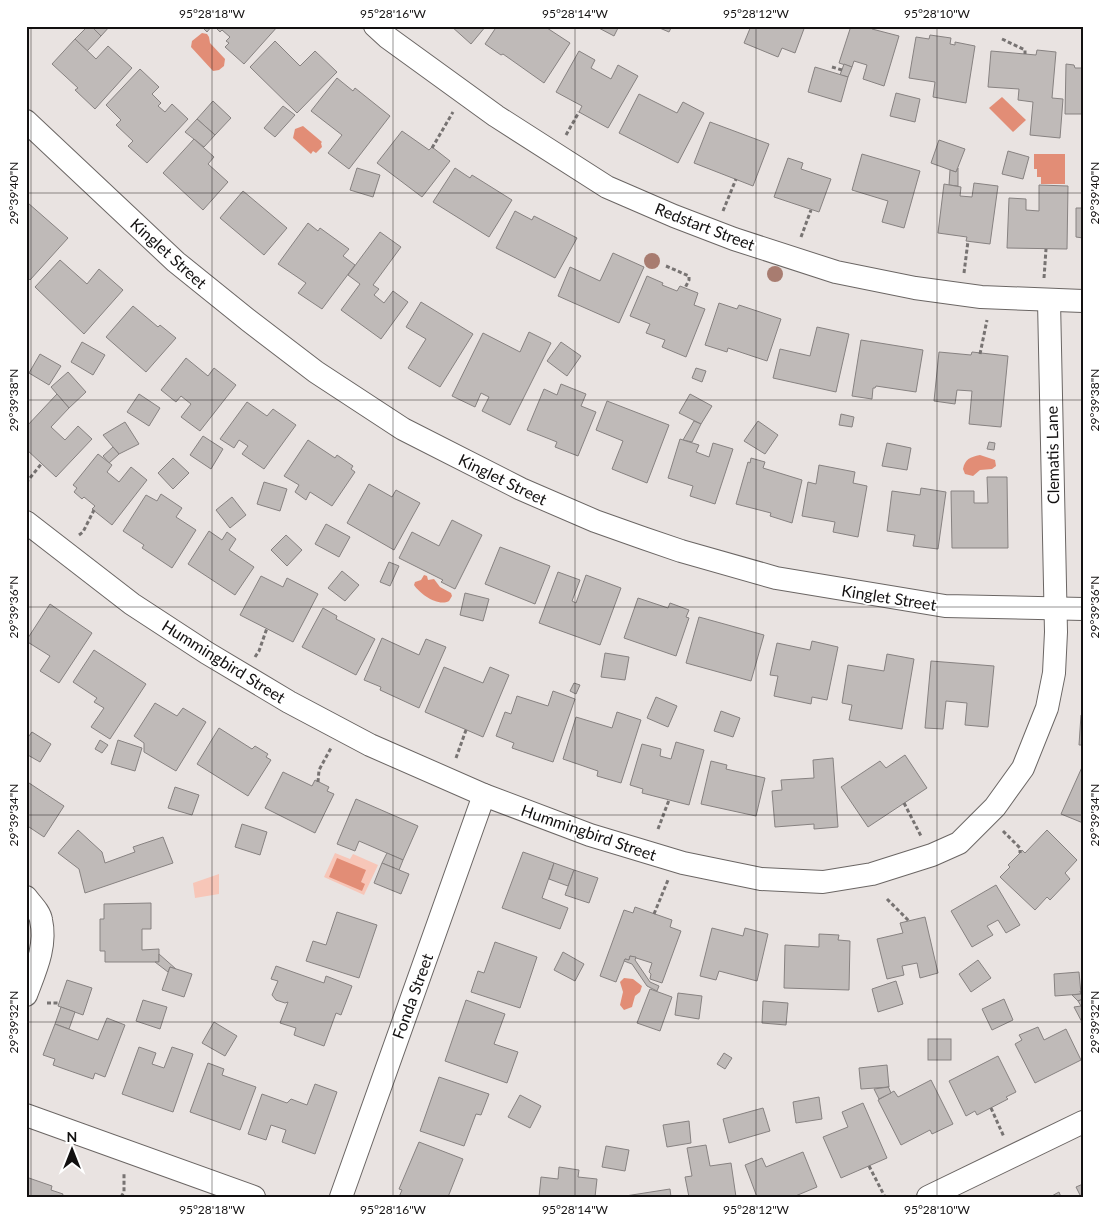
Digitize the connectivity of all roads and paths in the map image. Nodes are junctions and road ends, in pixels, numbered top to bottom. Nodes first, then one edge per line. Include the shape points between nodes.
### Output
1 (375, 26) edge
2 (1002, 39) dead end
3 (1025, 54) dead end
4 (832, 67) dead end
5 (842, 70) dead end
6 (466, 94) junction
7 (26, 121) edge
8 (432, 148) dead end
9 (736, 180) dead end
10 (811, 210) dead end
11 (715, 232) junction
12 (968, 242) dead end
13 (1046, 249) dead end
14 (793, 259) junction
15 (666, 266) dead end
16 (685, 288) dead end
17 (961, 295) junction
18 (988, 298) junction
19 (1046, 301) junction
20 (1083, 301) edge
21 (980, 354) dead end
22 (42, 463) dead end
23 (26, 484) edge
24 (94, 510) dead end
25 (26, 522) edge
26 (64, 552) junction
27 (1055, 608) junction
28 (1083, 609) edge
29 (268, 628) dead end
30 (253, 660) dead end
31 (340, 730) junction
32 (466, 730) dead end
33 (449, 780) junction
34 (318, 782) dead end
35 (484, 795) junction
36 (669, 800) dead end
37 (904, 803) dead end
38 (987, 816) junction
39 (658, 829) dead end
40 (1020, 853) dead end
41 (932, 855) junction
42 (676, 861) junction
43 (26, 898) edge
44 (887, 899) dead end
45 (654, 914) dead end
46 (909, 921) dead end
47 (35, 999) edge
48 (59, 1003) dead end
49 (991, 1108) dead end
50 (26, 1115) edge
51 (1083, 1122) edge
52 (1013, 1156) junction
53 (869, 1166) dead end
54 (254, 1197) edge
55 (341, 1197) edge
56 (885, 1197) edge
57 (928, 1197) edge

1 - 6 street, Redstart Street
2 - 3 path via 1021,46
4 - 5 path
6 - 8 path
6 - 11 street, Redstart Street via 607,187
7 - 27 street, Kinglet Street via 176,262 311,368 403,429 521,489 595,521 681,551 776,578 945,606
9 - 11 path
10 - 14 path
11 - 14 street, Redstart Street
12 - 17 path
13 - 19 path
14 - 17 street, Redstart Street via 836,272
15 - 16 path via 688,276
17 - 18 street, Redstart Street
18 - 19 street, Redstart Street
18 - 21 path via 987,324
19 - 20 street, Redstart Street
19 - 27 street, Clematis Lane
22 - 23 path
24 - 26 path via 83,532
25 - 26 street, Hummingbird Street
26 - 31 street, Hummingbird Street via 132,604 207,653
27 - 28 street, Kinglet Street
27 - 38 street, Hummingbird Street via 1054,673 1047,708 1023,768
29 - 30 path
31 - 33 street, Hummingbird Street
31 - 34 path via 319,770
32 - 33 path
33 - 35 street, Hummingbird Street
35 - 42 street, Hummingbird Street
35 - 55 street, Fonda Street
36 - 39 path
37 - 41 path
38 - 40 path via 1020,848
38 - 41 street, Hummingbird Street via 959,843
41 - 42 street, Hummingbird Street via 872,874 823,882 761,879
42 - 45 path
43 - 47 street via 41,918 42,943
44 - 46 path
47 - 48 path
49 - 52 path
50 - 54 street
51 - 52 street
52 - 57 street
53 - 56 path

